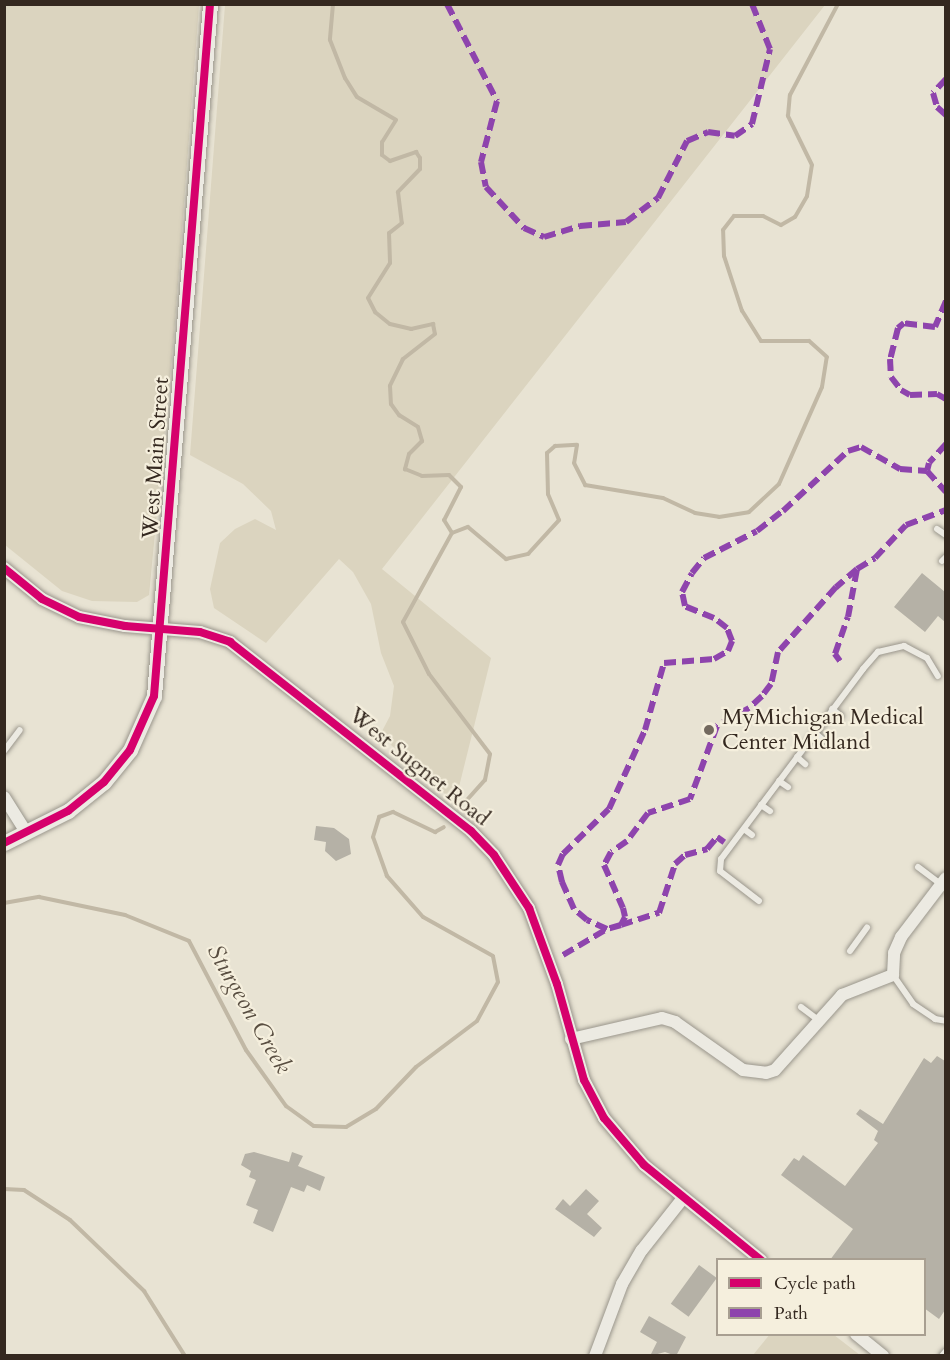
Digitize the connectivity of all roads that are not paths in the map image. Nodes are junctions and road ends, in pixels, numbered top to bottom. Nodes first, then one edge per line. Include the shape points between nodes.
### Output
1 (210, 4) edge
2 (938, 529) dead end
3 (945, 535) edge
4 (4, 568) edge
5 (161, 628) junction
6 (938, 676) dead end
7 (832, 709) junction
8 (841, 716) dead end
9 (20, 730) dead end
10 (815, 733) junction
11 (823, 740) dead end
12 (4, 751) edge
13 (797, 757) junction
14 (805, 764) dead end
15 (779, 781) junction
16 (788, 787) dead end
17 (4, 796) edge
18 (761, 805) junction
19 (770, 811) dead end
20 (744, 829) junction
21 (26, 832) junction
22 (752, 836) dead end
23 (4, 843) edge
24 (918, 867) dead end
25 (944, 884) edge
26 (759, 901) dead end
27 (867, 928) dead end
28 (850, 951) dead end
29 (893, 975) junction
30 (801, 1007) dead end
31 (818, 1020) junction
32 (945, 1021) edge
33 (571, 1039) junction
34 (683, 1198) junction
35 (758, 1258) edge
36 (857, 1336) edge
37 (945, 1351) edge
38 (595, 1356) edge
39 (883, 1356) edge
40 (942, 1356) edge

1 - 5 street, West Main Street
2 - 3 lane
4 - 5 street, West Sugnet Road via 42,599 79,617
5 - 21 street, West Main Street via 154,696 130,750 87,798
5 - 33 street, West Sugnet Road via 200,632 230,642 471,831 494,855 529,908 554,974
6 - 7 lane via 927,658 917,651 890,646 878,652
7 - 8 lane
7 - 10 lane
9 - 12 lane
10 - 11 lane
10 - 13 lane
13 - 14 lane
13 - 15 lane
15 - 16 lane
15 - 18 lane
17 - 21 street
18 - 19 lane
18 - 20 lane
20 - 22 lane
20 - 26 lane via 718,865 720,871
21 - 23 street, West Main Street
24 - 25 lane
25 - 29 street via 897,945
27 - 28 lane
29 - 31 street via 842,995
29 - 32 lane via 913,1004
30 - 31 lane
31 - 33 street via 782,1065 766,1073 743,1070 675,1022 662,1018
33 - 34 street, West Sugnet Road via 584,1080 604,1118 644,1165
34 - 35 street, West Sugnet Road
34 - 38 street via 642,1250 622,1284
36 - 39 street
37 - 40 lane

